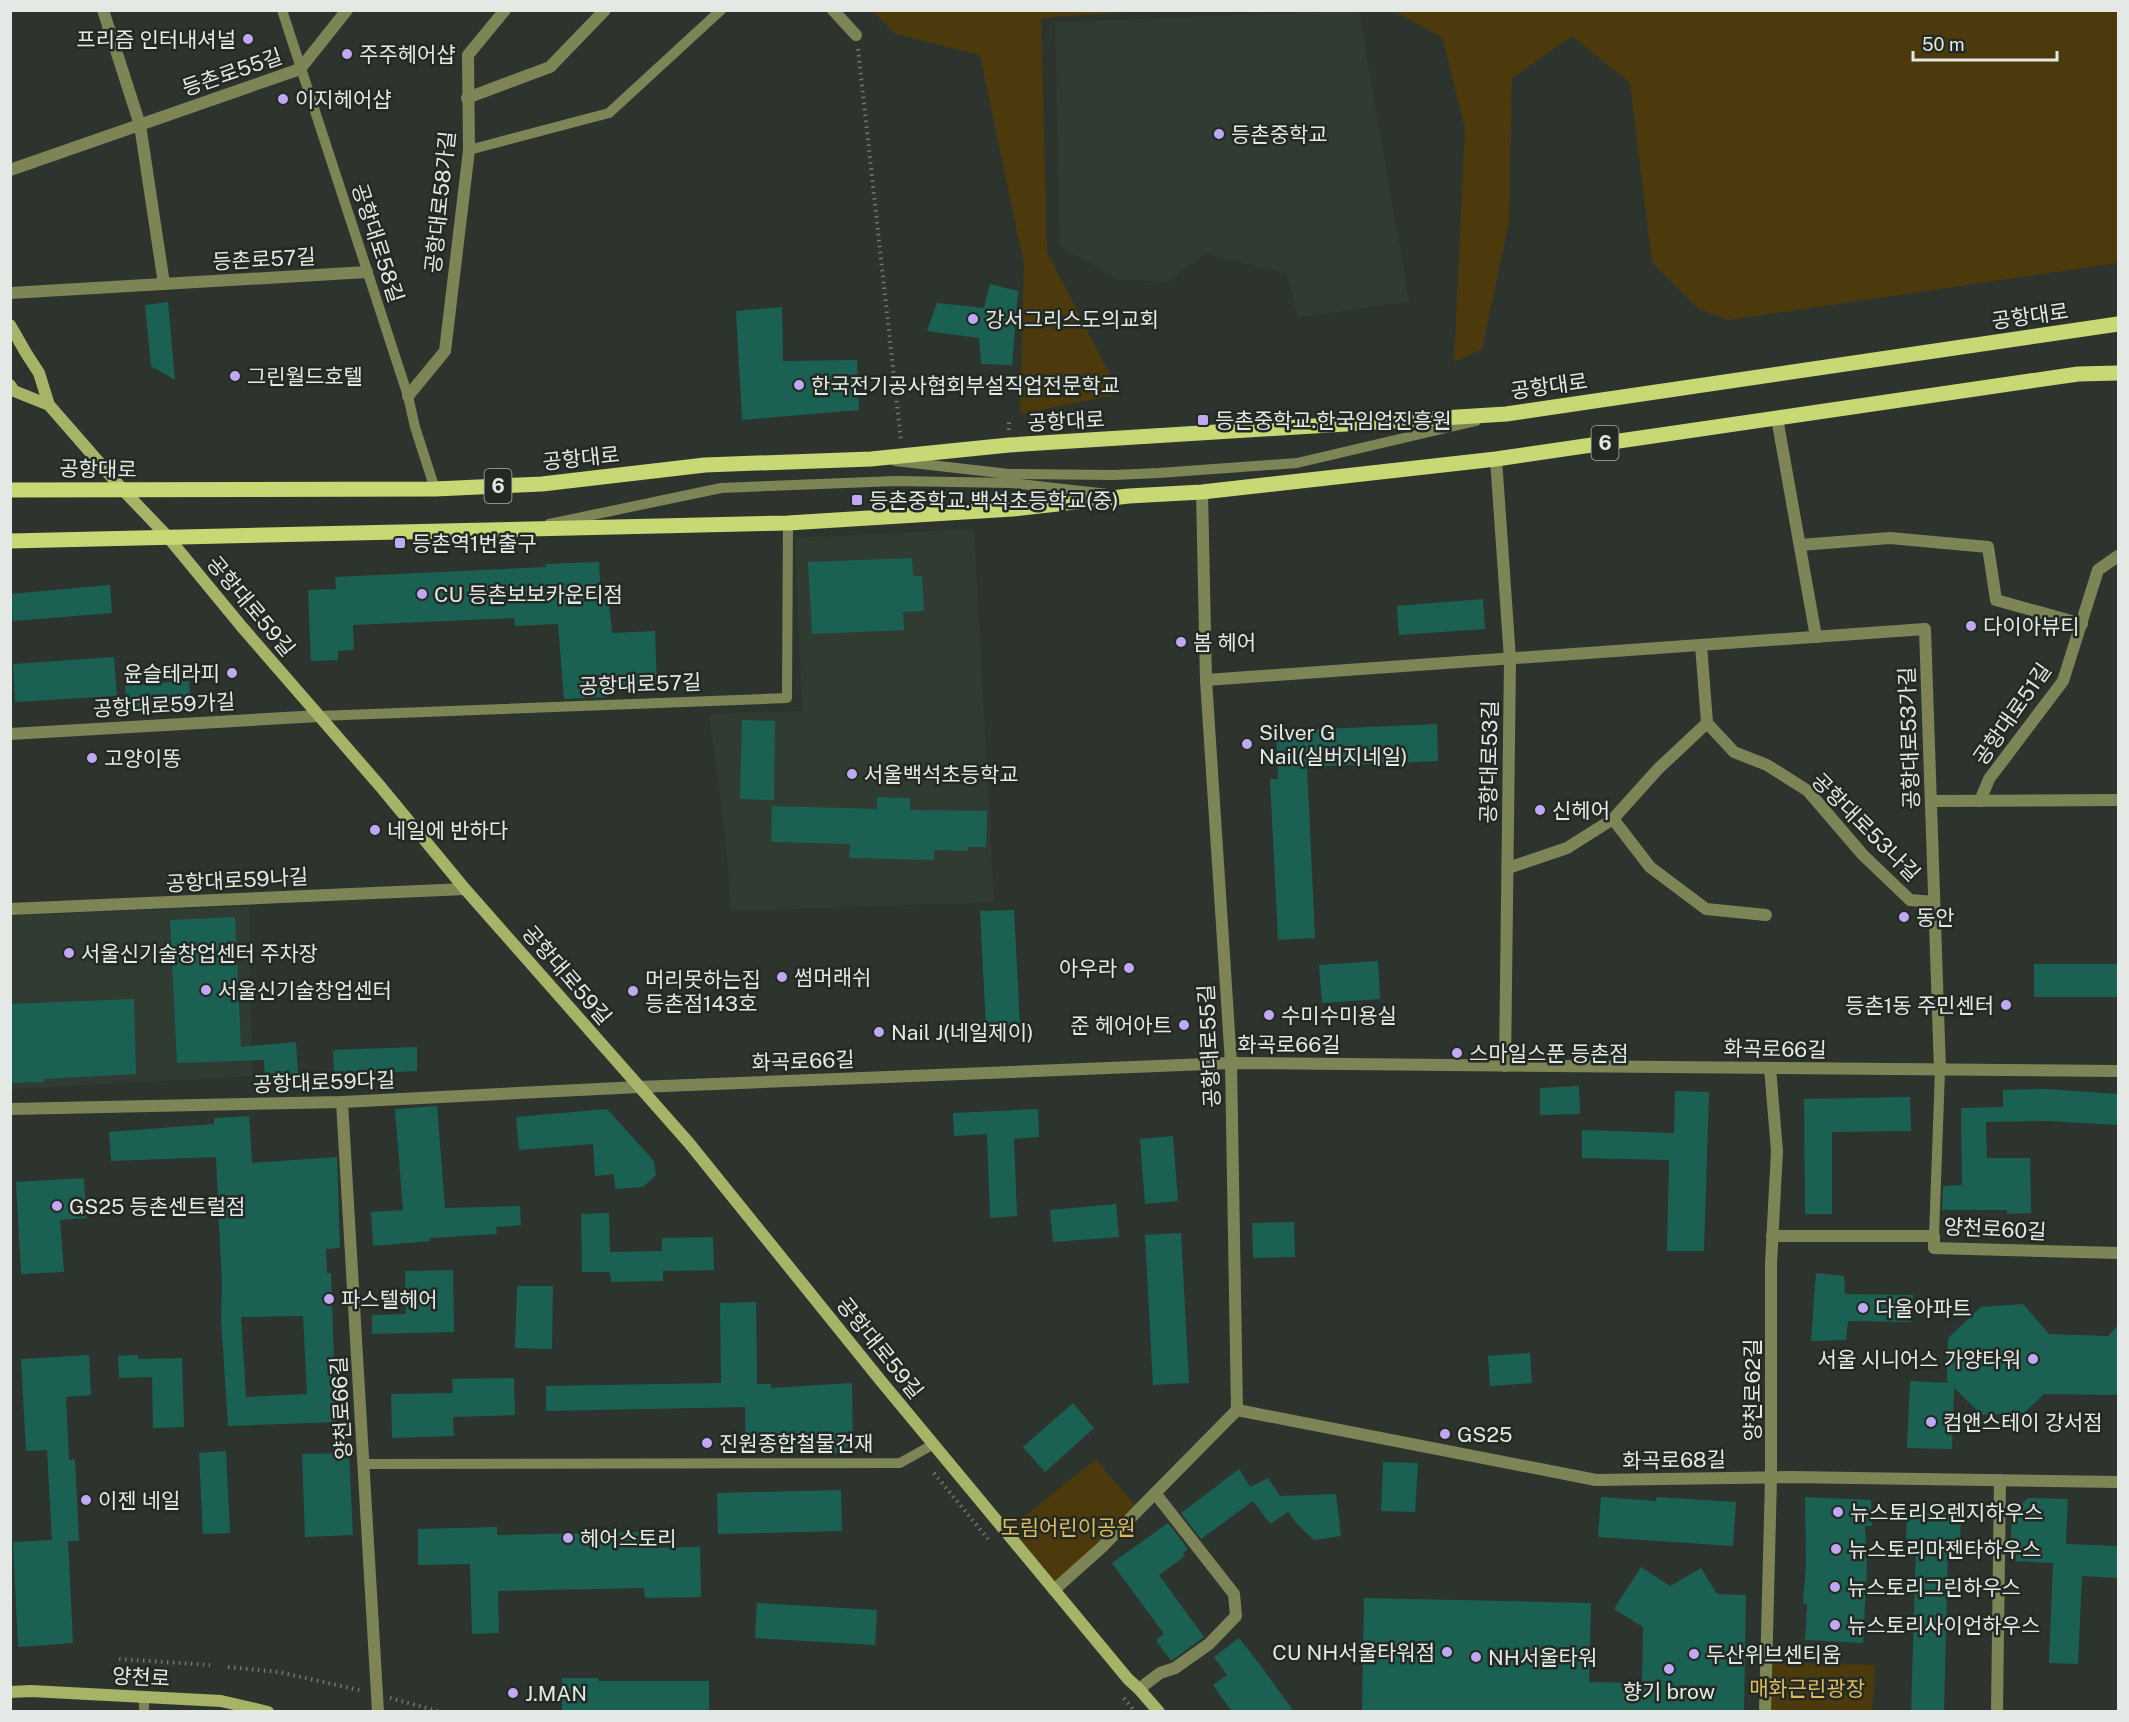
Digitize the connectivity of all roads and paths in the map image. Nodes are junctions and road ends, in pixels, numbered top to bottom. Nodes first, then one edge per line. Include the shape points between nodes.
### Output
1 (103, 10) edge
2 (282, 10) edge
3 (347, 10) edge
4 (505, 10) edge
5 (605, 10) edge
6 (721, 10) edge
7 (833, 10) edge
8 (856, 35) joint
9 (300, 69) junction
10 (467, 98) junction
11 (140, 125) junction
12 (469, 150) junction
13 (10, 170) edge
14 (367, 273) junction
15 (164, 284) junction
16 (10, 293) edge
17 (2118, 324) edge
18 (10, 325) edge
19 (2118, 365) edge
20 (2118, 373) edge
21 (2078, 374) junction
22 (10, 385) edge
23 (408, 396) junction
24 (49, 405) junction
25 (1506, 414) junction
26 (1778, 418) junction
27 (903, 457) junction
28 (871, 459) junction
29 (1496, 459) junction
30 (435, 489) junction
31 (10, 490) edge
32 (124, 491) junction
33 (1202, 492) junction
34 (1129, 496) junction
35 (788, 523) junction
36 (519, 530) junction
37 (167, 536) junction
38 (10, 541) edge
39 (1800, 545) junction
40 (2118, 556) edge
41 (2082, 624) junction
42 (1816, 637) junction
43 (1701, 645) junction
44 (1510, 659) junction
45 (1206, 681) junction
46 (319, 716) junction
47 (1707, 723) junction
48 (10, 734) edge
49 (2118, 800) edge
50 (1931, 801) junction
51 (1980, 801) junction
52 (1614, 819) junction
53 (1508, 868) junction
54 (465, 889) junction
55 (1934, 902) junction
56 (10, 909) edge
57 (1766, 915) dead end
58 (1231, 1063) junction
59 (1505, 1066) junction
60 (1770, 1068) junction
61 (1940, 1070) junction
62 (2118, 1071) edge
63 (639, 1087) junction
64 (342, 1102) junction
65 (10, 1109) edge
66 (1772, 1236) junction
67 (1934, 1236) junction
68 (2118, 1253) edge
69 (1237, 1410) junction
70 (934, 1444) junction
71 (364, 1464) junction
72 (934, 1473) dead end
73 (1771, 1478) junction
74 (2000, 1480) junction
75 (2118, 1482) edge
76 (1155, 1493) junction
77 (988, 1539) dead end
78 (1054, 1590) junction
79 (119, 1659) dead end
80 (210, 1665) dead end
81 (228, 1668) dead end
82 (1140, 1689) junction
83 (363, 1691) dead end
84 (10, 1692) edge
85 (384, 1696) dead end
86 (144, 1697) junction
87 (1123, 1697) dead end
88 (144, 1712) edge
89 (268, 1712) edge
90 (378, 1712) edge
91 (441, 1712) edge
92 (1135, 1712) edge
93 (1160, 1712) edge
94 (1765, 1712) edge
95 (1997, 1712) edge

1 - 11 street
2 - 9 lane, 공항대로58길
3 - 9 street, 등촌로55길
4 - 10 street, 공항대로58가길 via 468,55
5 - 10 street via 550,67
6 - 12 lane via 609,113
7 - 8 street
8 - 27 path
9 - 11 street, 등촌로55길
9 - 14 lane, 공항대로58길
10 - 12 street, 공항대로58가길
11 - 13 street, 등촌로55길
11 - 15 street
12 - 23 street, 공항대로58가길 via 445,351
14 - 15 street, 등촌로57길
14 - 23 lane, 공항대로58길
15 - 16 street, 등촌로57길
17 - 25 main road, 공항대로 / 6
18 - 24 main road via 39,373
19 - 21 lane
20 - 21 main road, 6
21 - 26 main road, 6
22 - 24 main road via 14,391
23 - 30 lane, 공항대로58길
24 - 32 main road, 공항대로59길
25 - 27 main road, 공항대로 / 6 via 1009,445
25 - 28 lane via 1296,463 1171,473 1009,474
26 - 29 main road, 6
26 - 39 street
27 - 28 main road, 공항대로 / 6
28 - 30 main road, 공항대로 / 6 via 705,465 542,484
29 - 33 main road, 6
29 - 44 street, 공항대로53길
30 - 32 main road, 공항대로 / 6
31 - 32 main road, 공항대로 / 6
32 - 37 main road, 공항대로59길
33 - 34 main road, 6
33 - 45 street, 공항대로55길
34 - 35 main road, 6 via 1013,509
34 - 36 lane via 1012,483 896,481 721,488
35 - 36 main road, 6
35 - 46 lane, 공항대로57길 via 787,698
36 - 37 main road, 6
37 - 38 main road, 6
37 - 46 main road, 공항대로59길
39 - 41 street via 1890,538 1988,548 1996,600
39 - 42 street
40 - 41 street, 공항대로51길 via 2098,570
41 - 51 street, 공항대로51길 via 2063,681 1989,779
42 - 43 street, 공항대로53가길
42 - 50 street, 공항대로53가길 via 1925,629
43 - 44 street, 공항대로53가길
43 - 47 street
44 - 45 street
44 - 53 street, 공항대로53길
45 - 58 street, 공항대로55길
46 - 48 street, 공항대로59가길
46 - 54 main road, 공항대로59길
47 - 52 street via 1658,769
47 - 55 street, 공항대로53나길 via 1734,752 1767,765 1808,791 1863,855 1910,900
49 - 51 street
50 - 51 street
50 - 55 street, 공항대로53가길
52 - 53 street via 1567,848
52 - 57 street via 1650,867 1706,909
53 - 59 street, 공항대로53길
54 - 56 street, 공항대로59나길
54 - 63 main road, 공항대로59길
55 - 61 street, 공항대로53가길
58 - 59 street, 화곡로66길
58 - 63 street, 화곡로66길
58 - 69 street, 공항대로55길
59 - 60 street, 화곡로66길
60 - 61 street, 화곡로66길
60 - 66 street, 양천로62길 via 1777,1151
61 - 62 street, 화곡로66길
61 - 67 lane
63 - 64 street, 공항대로59다길
63 - 70 main road, 공항대로59길
64 - 65 street, 공항대로59다길
64 - 71 street, 양천로66길
66 - 67 street, 양천로60길
66 - 73 street, 양천로62길
67 - 68 street, 양천로60길 via 1934,1248
69 - 73 street, 화곡로68길 via 1596,1480
69 - 76 street
70 - 71 lane via 900,1463
70 - 78 main road, 공항대로59길
71 - 90 street, 양천로66길
72 - 77 path
73 - 74 street, 화곡로68길
73 - 94 street, 양천로62길
74 - 75 street, 화곡로68길
74 - 95 street
76 - 78 street
76 - 82 street via 1234,1594 1236,1616 1209,1644
78 - 82 main road, 공항대로59길
79 - 80 path
81 - 83 path via 279,1672
82 - 93 main road, 공항대로59길
84 - 86 main road, 양천로
85 - 91 path
86 - 88 lane
86 - 89 main road, 양천로 via 221,1701
87 - 92 path

